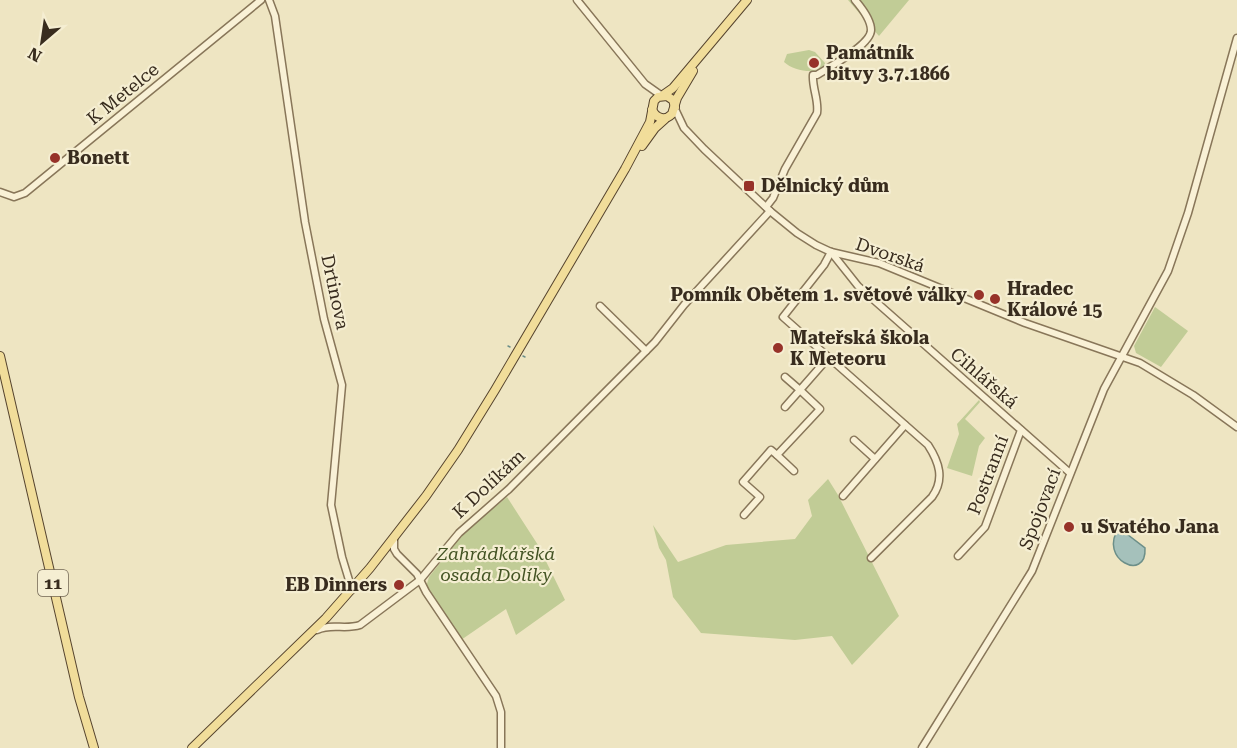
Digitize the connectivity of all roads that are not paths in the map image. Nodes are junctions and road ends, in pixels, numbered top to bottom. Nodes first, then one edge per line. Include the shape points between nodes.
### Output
1 (261, 0) edge
2 (269, 0) edge
3 (577, 0) edge
4 (747, 0) edge
5 (855, 0) edge
6 (1237, 38) edge
7 (708, 47) junction
8 (645, 84) junction
9 (662, 95) junction
10 (652, 107) junction
11 (675, 108) junction
12 (666, 118) junction
13 (684, 128) junction
14 (625, 169) junction
15 (0, 192) edge
16 (768, 209) junction
17 (831, 252) junction
18 (600, 306) dead end
19 (646, 351) junction
20 (0, 356) edge
21 (1120, 356) junction
22 (828, 358) junction
23 (785, 377) dead end
24 (800, 390) junction
25 (786, 406) dead end
26 (905, 425) junction
27 (1237, 428) edge
28 (1021, 430) junction
29 (854, 440) dead end
30 (777, 455) junction
31 (875, 459) junction
32 (794, 471) dead end
33 (1070, 473) junction
34 (843, 496) dead end
35 (744, 515) dead end
36 (394, 539) junction
37 (958, 556) dead end
38 (871, 558) dead end
39 (420, 580) junction
40 (352, 590) junction
41 (312, 633) junction
42 (206, 733) junction
43 (93, 747) edge
44 (187, 748) edge
45 (192, 748) edge
46 (501, 748) edge
47 (922, 748) edge

1 - 15 street, K Metelce via 25,193 14,197
2 - 40 street, Drtinova via 305,222 342,385 331,505
3 - 8 street, Dvorská
4 - 7 main road
5 - 16 street, K Dolíkám via 868,22 870,34 849,54 813,75 817,113 785,169
6 - 21 street, Spojovací via 1188,213 1167,271
7 - 9 main road via 673,88
7 - 11 main road via 681,90
8 - 9 street, Dvorská
8 - 10 street, Dvorská
9 - 10 main road
9 - 11 main road, Dvorská via 670,98
10 - 12 main road, Dvorská via 659,118
10 - 14 main road via 650,122
11 - 12 main road
11 - 13 street, Dvorská
12 - 13 street, Dvorská
12 - 14 main road
13 - 16 street, Dvorská
14 - 36 main road via 464,440
16 - 17 street, Dvorská via 800,236
16 - 19 street, K Dolíkám
17 - 21 street, Dvorská via 879,263 1025,323
17 - 22 street via 783,317
17 - 28 street, Cihlářská via 858,286
18 - 19 street
19 - 39 street, K Dolíkám via 509,489 459,532
20 - 43 main road, 11
21 - 27 street, Dvorská via 1140,363 1193,395
21 - 33 street, Spojovací
22 - 24 street
22 - 26 street
23 - 24 street
24 - 25 street
24 - 30 street via 820,409
26 - 31 street
26 - 38 street via 935,456 940,473 938,485 932,497
28 - 33 street, Cihlářská
28 - 37 street, Postranní via 985,527
29 - 31 street
30 - 32 street
30 - 35 street via 771,450 739,482 760,496
31 - 34 street
33 - 47 street, Spojovací via 1026,583
36 - 39 street via 397,554
36 - 40 main road
39 - 41 street, K Dolíkám via 360,625 327,626
39 - 46 street via 499,703
40 - 41 main road
41 - 42 main road
42 - 44 main road
42 - 45 main road

